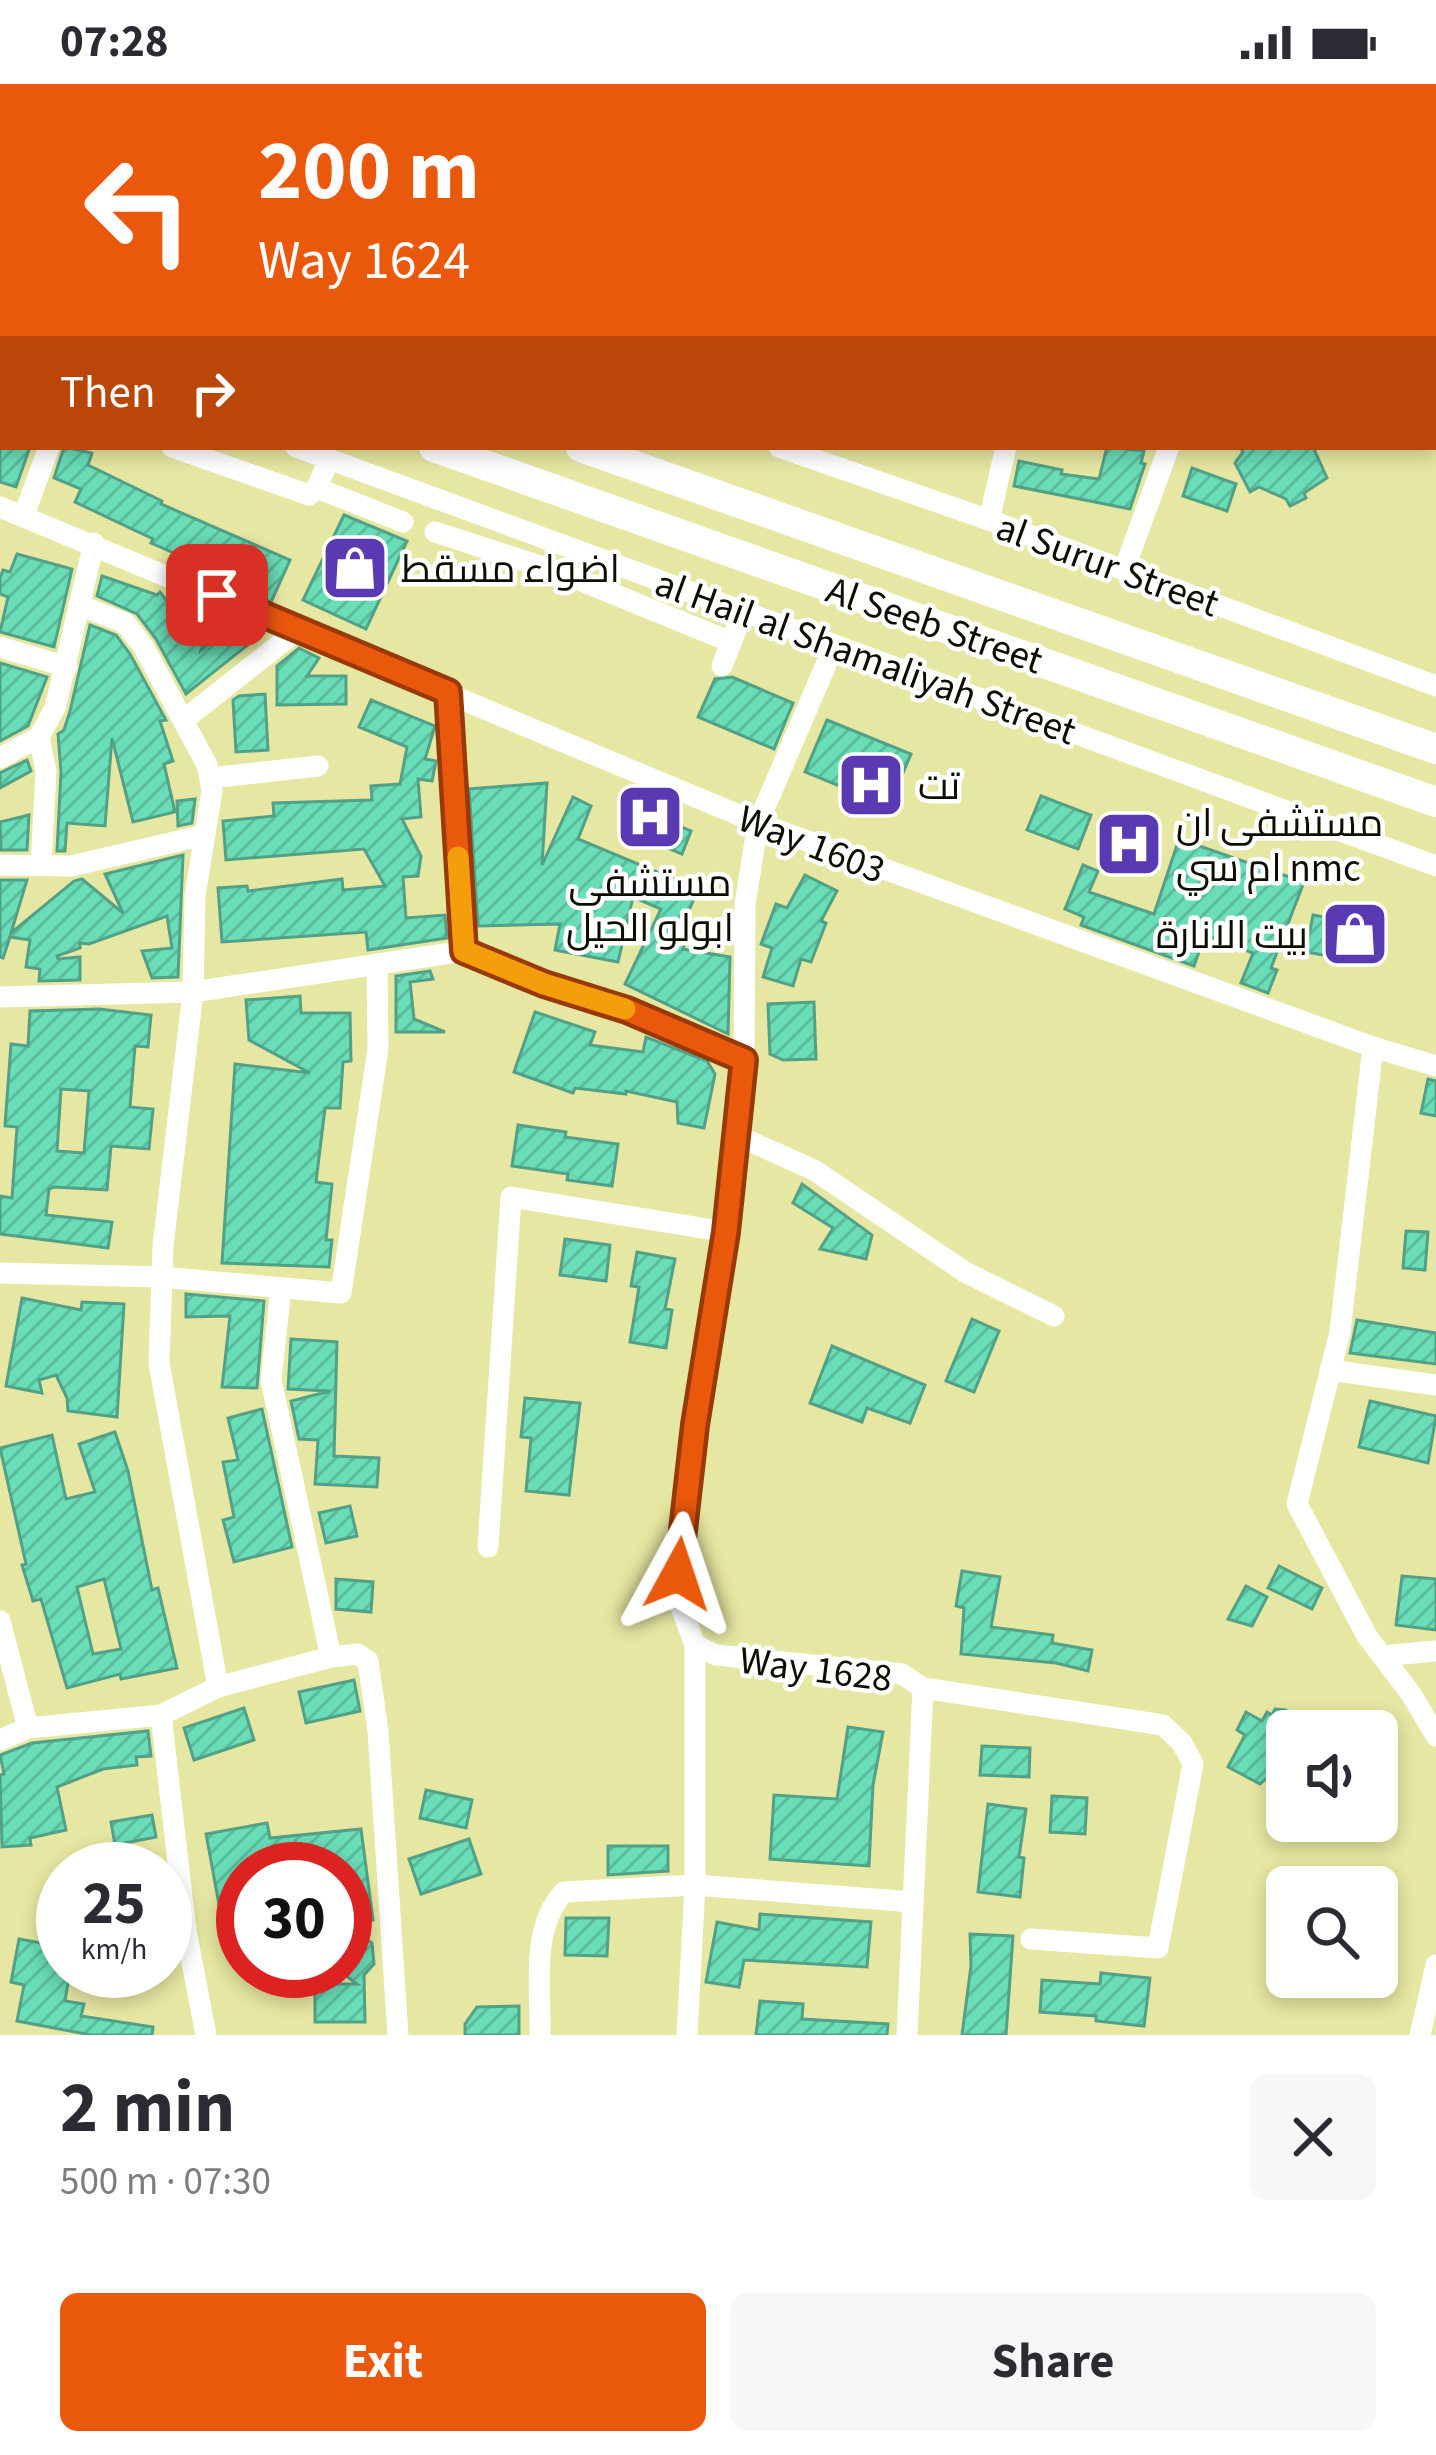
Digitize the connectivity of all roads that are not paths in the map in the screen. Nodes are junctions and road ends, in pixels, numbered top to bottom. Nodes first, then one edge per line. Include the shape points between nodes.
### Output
1 (48, 450) edge
2 (181, 450) edge
3 (303, 450) edge
4 (442, 450) edge
5 (589, 450) edge
6 (788, 450) edge
7 (1005, 450) edge
8 (1168, 450) edge
9 (328, 460) junction
10 (317, 488) junction
11 (0, 507) edge
12 (23, 515) junction
13 (989, 520) junction
14 (403, 522) dead end
15 (435, 532) dead end
16 (94, 543) junction
17 (573, 550) junction
18 (1124, 570) junction
19 (562, 573) junction
20 (79, 605) junction
21 (743, 612) junction
22 (299, 629) junction
23 (731, 642) junction
24 (834, 646) junction
25 (0, 647) edge
26 (722, 666) dead end
27 (67, 667) junction
28 (1436, 686) edge
29 (448, 692) junction
30 (185, 719) junction
31 (39, 736) junction
32 (1436, 749) edge
33 (0, 758) edge
34 (318, 766) dead end
35 (210, 778) junction
36 (1436, 802) edge
37 (758, 823) junction
38 (205, 836) junction
39 (41, 865) junction
40 (0, 866) edge
41 (1436, 866) edge
42 (464, 951) junction
43 (377, 964) junction
44 (193, 992) junction
45 (0, 997) edge
46 (1373, 1047) junction
47 (744, 1060) junction
48 (1436, 1066) edge
49 (736, 1135) junction
50 (726, 1232) junction
51 (0, 1273) edge
52 (162, 1277) junction
53 (281, 1288) junction
54 (1054, 1316) dead end
55 (1330, 1370) junction
56 (1436, 1384) edge
57 (488, 1547) dead end
58 (0, 1621) edge
59 (695, 1646) junction
60 (1436, 1651) edge
61 (1382, 1656) junction
62 (331, 1657) junction
63 (218, 1688) junction
64 (923, 1688) junction
65 (161, 1715) junction
66 (28, 1728) junction
67 (1436, 1736) edge
68 (0, 1740) edge
69 (695, 1885) junction
70 (913, 1902) junction
71 (1030, 1939) dead end
72 (1436, 1965) edge
73 (1426, 2029) edge
74 (206, 2035) edge
75 (398, 2035) edge
76 (540, 2035) edge
77 (687, 2035) edge
78 (907, 2035) edge

1 - 12 street
2 - 10 street via 309,495
3 - 9 street, al Hail al Shamaliyah Street
4 - 36 highway, Al Seeb Street
5 - 32 highway, Al Seeb Street
6 - 13 street, al Surur Street
7 - 13 street
8 - 18 street
9 - 10 street
9 - 17 street, al Hail al Shamaliyah Street
10 - 14 street
11 - 12 street, Way 1603
12 - 16 street, Way 1603
13 - 18 street, al Surur Street
15 - 19 street
16 - 20 street
16 - 22 street, Way 1603
17 - 19 street
17 - 21 street, al Hail al Shamaliyah Street
18 - 28 street, al Surur Street
19 - 23 street
20 - 27 street
20 - 30 street via 125,623
21 - 23 street
21 - 24 street, al Hail al Shamaliyah Street
22 - 29 street, Way 1603
22 - 30 street
23 - 26 street
24 - 37 street, Way 1628
24 - 41 street, al Hail al Shamaliyah Street
25 - 27 street
27 - 31 street
29 - 37 street, Way 1603
29 - 42 street
30 - 35 street
31 - 33 street
31 - 39 street via 46,771
34 - 35 street
35 - 38 street
37 - 46 street, Way 1603
37 - 47 street, Way 1628 via 745,904
38 - 39 street via 71,866
38 - 44 street
39 - 40 street
42 - 43 street
42 - 47 street
43 - 44 street
43 - 53 street via 378,1049 341,1293
44 - 45 street
44 - 52 street
46 - 48 street, Way 1603
46 - 55 street
47 - 49 street, Way 1628
49 - 50 street, Way 1628
49 - 54 street via 814,1170 964,1272
50 - 57 street via 511,1197
50 - 59 street, Way 1628 via 678,1549 678,1599
51 - 52 street
52 - 53 street
52 - 63 street via 159,1363
53 - 62 street via 271,1380
55 - 56 street
55 - 61 street via 1297,1504
58 - 66 street
59 - 64 street, Way 1628 via 716,1655 902,1674
59 - 69 street
60 - 61 street
61 - 67 street
62 - 63 street
62 - 75 street via 368,1661
63 - 65 street
64 - 70 street, Way 1628
64 - 71 street via 1163,1725 1192,1764 1158,1948
65 - 66 street
65 - 74 street
66 - 68 street
69 - 70 street
69 - 76 street via 564,1892 542,1931
69 - 77 street
70 - 78 street, Way 1628
72 - 73 street

